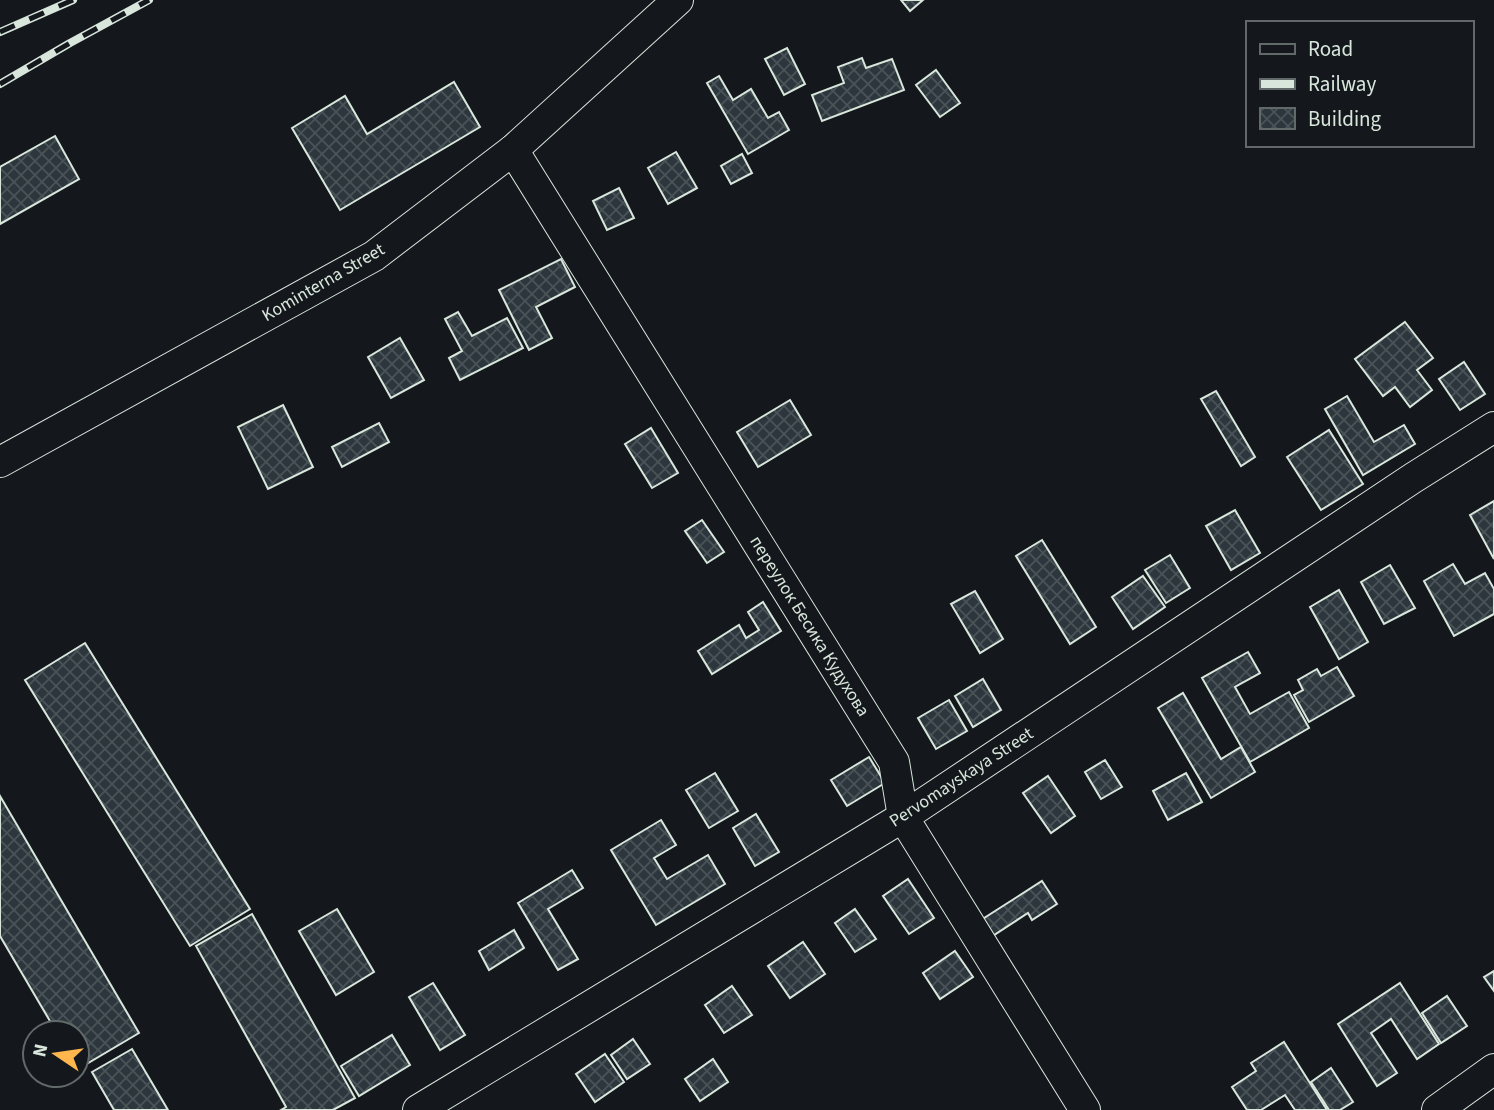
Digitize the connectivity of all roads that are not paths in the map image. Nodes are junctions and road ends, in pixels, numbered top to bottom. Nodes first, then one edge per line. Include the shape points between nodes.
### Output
1 (678, 0) edge
2 (513, 150) junction
3 (1494, 427) edge
4 (0, 462) edge
5 (903, 817) junction
6 (1494, 1069) edge
7 (418, 1110) edge
8 (1085, 1110) edge
9 (1437, 1110) edge

1 - 2 street, Kominterna Street
2 - 4 street, Kominterna Street via 374,256
2 - 5 street, переулок Бесика Кудухова via 894,762
3 - 5 street, Pervomayskaya Street
5 - 7 street, Pervomayskaya Street
5 - 8 street, переулок Бесика Кудухова
6 - 9 street

